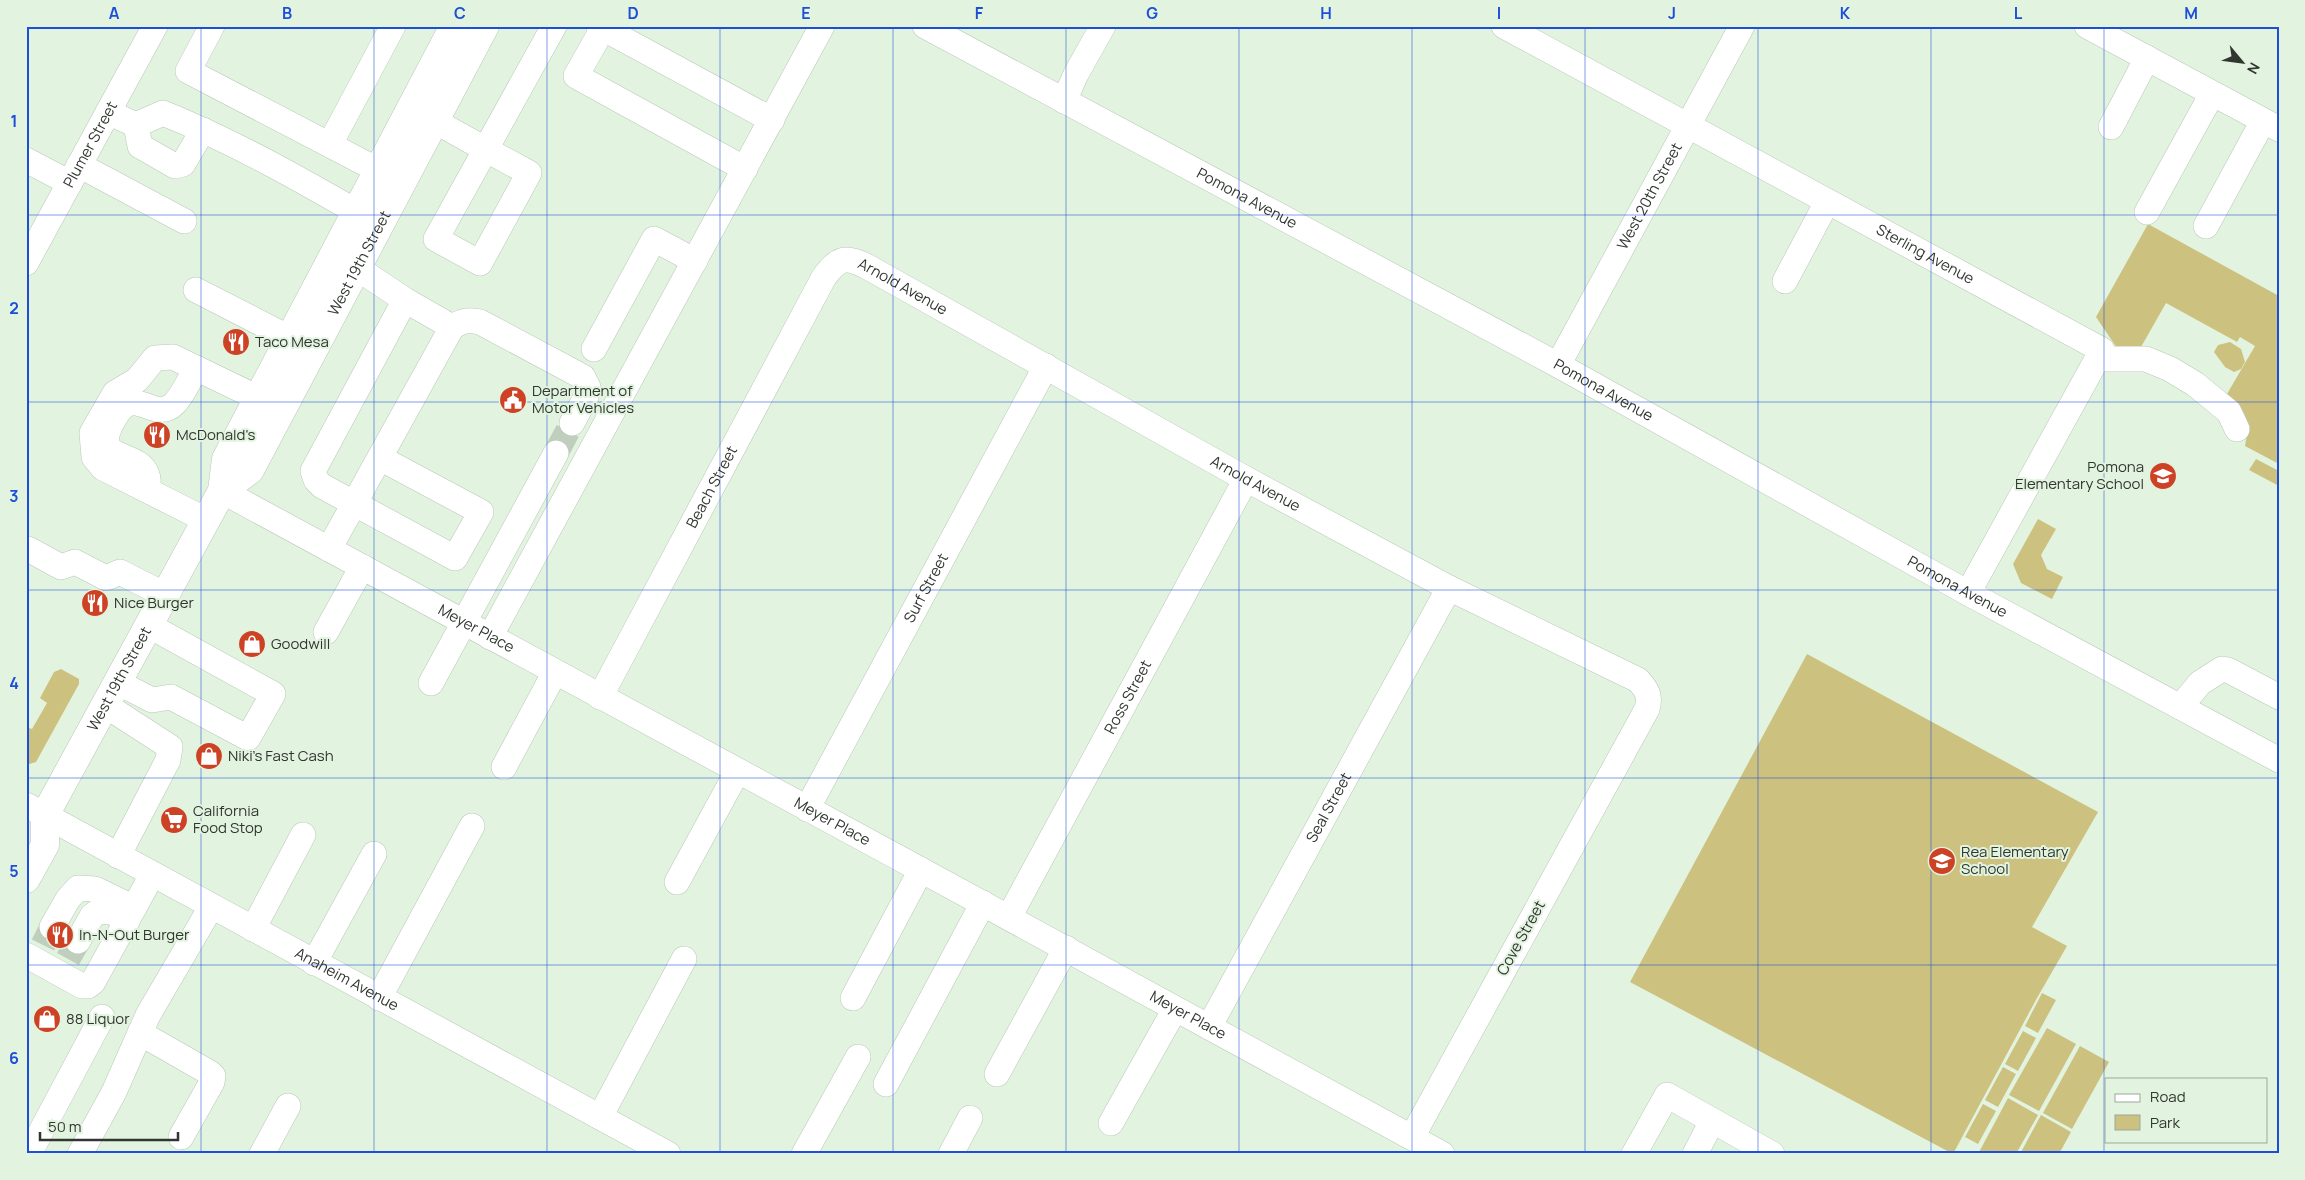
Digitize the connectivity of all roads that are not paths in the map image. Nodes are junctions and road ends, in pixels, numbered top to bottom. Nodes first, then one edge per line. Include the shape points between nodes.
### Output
1 (155, 26) edge
2 (212, 26) edge
3 (393, 26) edge
4 (454, 26) edge
5 (485, 26) edge
6 (554, 26) edge
7 (822, 26) edge
8 (1103, 26) edge
9 (1504, 26) edge
10 (1742, 26) edge
11 (2087, 26) edge
12 (600, 27) edge
13 (930, 28) edge
14 (2122, 34) edge
15 (2147, 58) junction
16 (2212, 94) junction
17 (1064, 101) junction
18 (410, 108) junction
19 (108, 112) junction
20 (772, 120) junction
21 (434, 121) junction
22 (136, 125) junction
23 (2271, 125) edge
24 (1688, 126) junction
25 (2111, 127) dead end
26 (203, 130) junction
27 (330, 144) junction
28 (26, 160) edge
29 (378, 169) junction
30 (745, 169) junction
31 (75, 174) junction
32 (402, 183) junction
33 (1827, 202) junction
34 (356, 212) junction
35 (2146, 212) dead end
36 (184, 221) dead end
37 (380, 225) junction
38 (2206, 226) dead end
39 (695, 261) junction
40 (26, 263) edge
41 (357, 268) junction
42 (824, 277) joint
43 (1785, 281) dead end
44 (196, 290) dead end
45 (405, 300) junction
46 (452, 327) junction
47 (289, 338) junction
48 (594, 349) dead end
49 (313, 350) junction
50 (2097, 359) junction
51 (1558, 365) junction
52 (1046, 366) junction
53 (196, 368) junction
54 (258, 398) junction
55 (572, 423) tunnel mouth
56 (2237, 429) dead end
57 (380, 458) junction
58 (1246, 479) junction
59 (572, 489) junction
60 (148, 490) junction
61 (222, 491) junction
62 (355, 502) junction
63 (206, 520) junction
64 (28, 549) dead end
65 (329, 549) junction
66 (362, 567) junction
67 (1449, 588) junction
68 (1968, 593) junction
69 (165, 595) junction
70 (464, 623) junction
71 (148, 625) junction
72 (326, 632) dead end
73 (490, 637) junction
74 (555, 672) junction
75 (431, 683) dead end
76 (111, 694) junction
77 (600, 697) junction
78 (2279, 697) edge
79 (2180, 707) junction
80 (1630, 739) joint
81 (2279, 760) edge
82 (504, 767) dead end
83 (737, 772) junction
84 (807, 809) junction
85 (32, 815) edge
86 (472, 826) dead end
87 (303, 835) dead end
88 (374, 854) dead end
89 (118, 856) junction
90 (922, 870) junction
91 (152, 875) junction
92 (26, 879) edge
93 (677, 882) dead end
94 (983, 903) junction
95 (211, 907) junction
96 (131, 914) junction
97 (1009, 917) junction
98 (253, 929) junction
99 (39, 947) edge
100 (1066, 948) junction
101 (69, 958) junction
102 (684, 959) dead end
103 (314, 963) junction
104 (379, 998) junction
105 (852, 998) dead end
106 (1175, 1009) junction
107 (102, 1017) dead end
108 (1208, 1027) junction
109 (140, 1033) junction
110 (858, 1057) dead end
111 (996, 1074) dead end
112 (886, 1084) dead end
113 (288, 1106) dead end
114 (600, 1117) junction
115 (970, 1118) dead end
116 (1712, 1121) junction
117 (1110, 1123) dead end
118 (181, 1137) dead end
119 (1412, 1138) junction
120 (1759, 1151) edge
121 (29, 1154) edge
122 (80, 1154) edge
123 (262, 1154) edge
124 (668, 1154) edge
125 (804, 1154) edge
126 (951, 1154) edge
127 (1442, 1154) edge
128 (1634, 1154) edge
129 (1695, 1154) edge

1 - 19 street, Plumer Street
2 - 27 street via 188,71
3 - 27 street
4 - 18 main road, West 19th Street
5 - 21 main road, West 19th Street
6 - 21 street via 485,149
7 - 20 street
8 - 17 street
9 - 24 street, Sterling Avenue
10 - 24 street, West 20th Street
11 - 14 street
12 - 20 street
12 - 30 street via 576,76
13 - 17 street, Pomona Avenue
14 - 15 street
15 - 16 street
15 - 25 street
16 - 23 street
16 - 35 street
17 - 51 street, Pomona Avenue
18 - 21 street
18 - 29 main road, West 19th Street
19 - 22 street
19 - 31 street, Plumer Street
20 - 30 street
21 - 32 main road, West 19th Street
22 - 26 street via 163,113
22 - 26 street via 140,146 175,166 183,164
23 - 38 street
24 - 33 street, Sterling Avenue
24 - 51 street, West 20th Street
26 - 34 street
27 - 29 street
28 - 31 street
29 - 32 street
29 - 34 main road, West 19th Street
30 - 39 street
31 - 36 street
31 - 40 street, Plumer Street
32 - 37 main road, West 19th Street
33 - 43 street
33 - 50 street, Sterling Avenue via 2102,350
34 - 37 street
34 - 47 main road, West 19th Street
37 - 41 main road, West 19th Street
39 - 48 street via 654,239
39 - 59 street
41 - 45 street
41 - 49 main road, West 19th Street
42 - 52 street, Arnold Avenue via 833,264 842,259 854,260
42 - 77 street, Beach Street
44 - 47 street
45 - 46 street
45 - 62 street via 313,471 322,486
46 - 55 street via 470,319 480,322 583,378 588,387 586,396
46 - 57 street
47 - 49 street
47 - 54 main road, West 19th Street
49 - 61 main road, West 19th Street via 250,470
50 - 56 street via 2146,359 2170,369 2195,384 2229,412
50 - 68 street
51 - 68 street, Pomona Avenue
52 - 58 street, Arnold Avenue
52 - 84 street, Surf Street
53 - 54 street
53 - 60 street via 174,404 164,409 132,401 127,403 106,437 113,452 143,468 148,476
53 - 60 street via 173,357 155,358 137,380 115,393 92,432 94,457 103,468
54 - 61 main road, West 19th Street via 226,459
57 - 62 street
57 - 62 street via 481,512 455,558
58 - 67 street, Arnold Avenue
58 - 97 street, Ross Street
59 - 70 street via 550,463
59 - 73 street
60 - 63 street
61 - 63 main road, West 19th Street
61 - 65 street, Meyer Place
62 - 65 street
63 - 69 main road, West 19th Street
64 - 69 street via 61,567 75,562 106,578 120,572
65 - 66 street, Meyer Place
66 - 70 street, Meyer Place
66 - 72 street
67 - 80 street, Arnold Avenue via 1638,680 1647,690 1650,700
67 - 108 street, Seal Street
68 - 79 street, Pomona Avenue
69 - 71 main road, West 19th Street
70 - 73 street, Meyer Place
70 - 75 street
71 - 76 main road, West 19th Street
71 - 76 street via 272,694 248,738 171,697 152,700
73 - 74 street, Meyer Place
74 - 77 street, Meyer Place
74 - 82 street
76 - 85 main road, West 19th Street
76 - 89 street via 170,747 168,760
77 - 83 street, Meyer Place
78 - 79 street via 2222,669 2200,683
79 - 81 street, Pomona Avenue
80 - 119 street, Cove Street
83 - 84 street, Meyer Place
83 - 93 street
84 - 90 street, Meyer Place
85 - 89 street, Anaheim Avenue
85 - 92 main road via 45,845
86 - 104 street
87 - 98 street
88 - 103 street
89 - 91 street, Anaheim Avenue
90 - 94 street, Meyer Place
90 - 105 street
91 - 95 street, Anaheim Avenue
91 - 96 street
94 - 97 street, Meyer Place
94 - 112 street
95 - 98 street, Anaheim Avenue
95 - 109 street
96 - 99 street via 95,889 78,888
96 - 101 street via 100,911 92,916
96 - 101 street via 88,986 82,986
97 - 100 street, Meyer Place
98 - 103 street, Anaheim Avenue
99 - 101 street
100 - 106 street, Meyer Place
100 - 111 street
102 - 114 street
103 - 104 street, Anaheim Avenue
104 - 114 street, Anaheim Avenue
106 - 108 street, Meyer Place
106 - 117 street
107 - 121 street
108 - 119 street, Meyer Place
109 - 118 street via 213,1076
109 - 122 street via 114,1092
110 - 125 street
113 - 123 street
114 - 124 street, Anaheim Avenue
115 - 126 street
116 - 120 street
116 - 128 street via 1667,1095
116 - 129 street
119 - 127 street, Meyer Place

